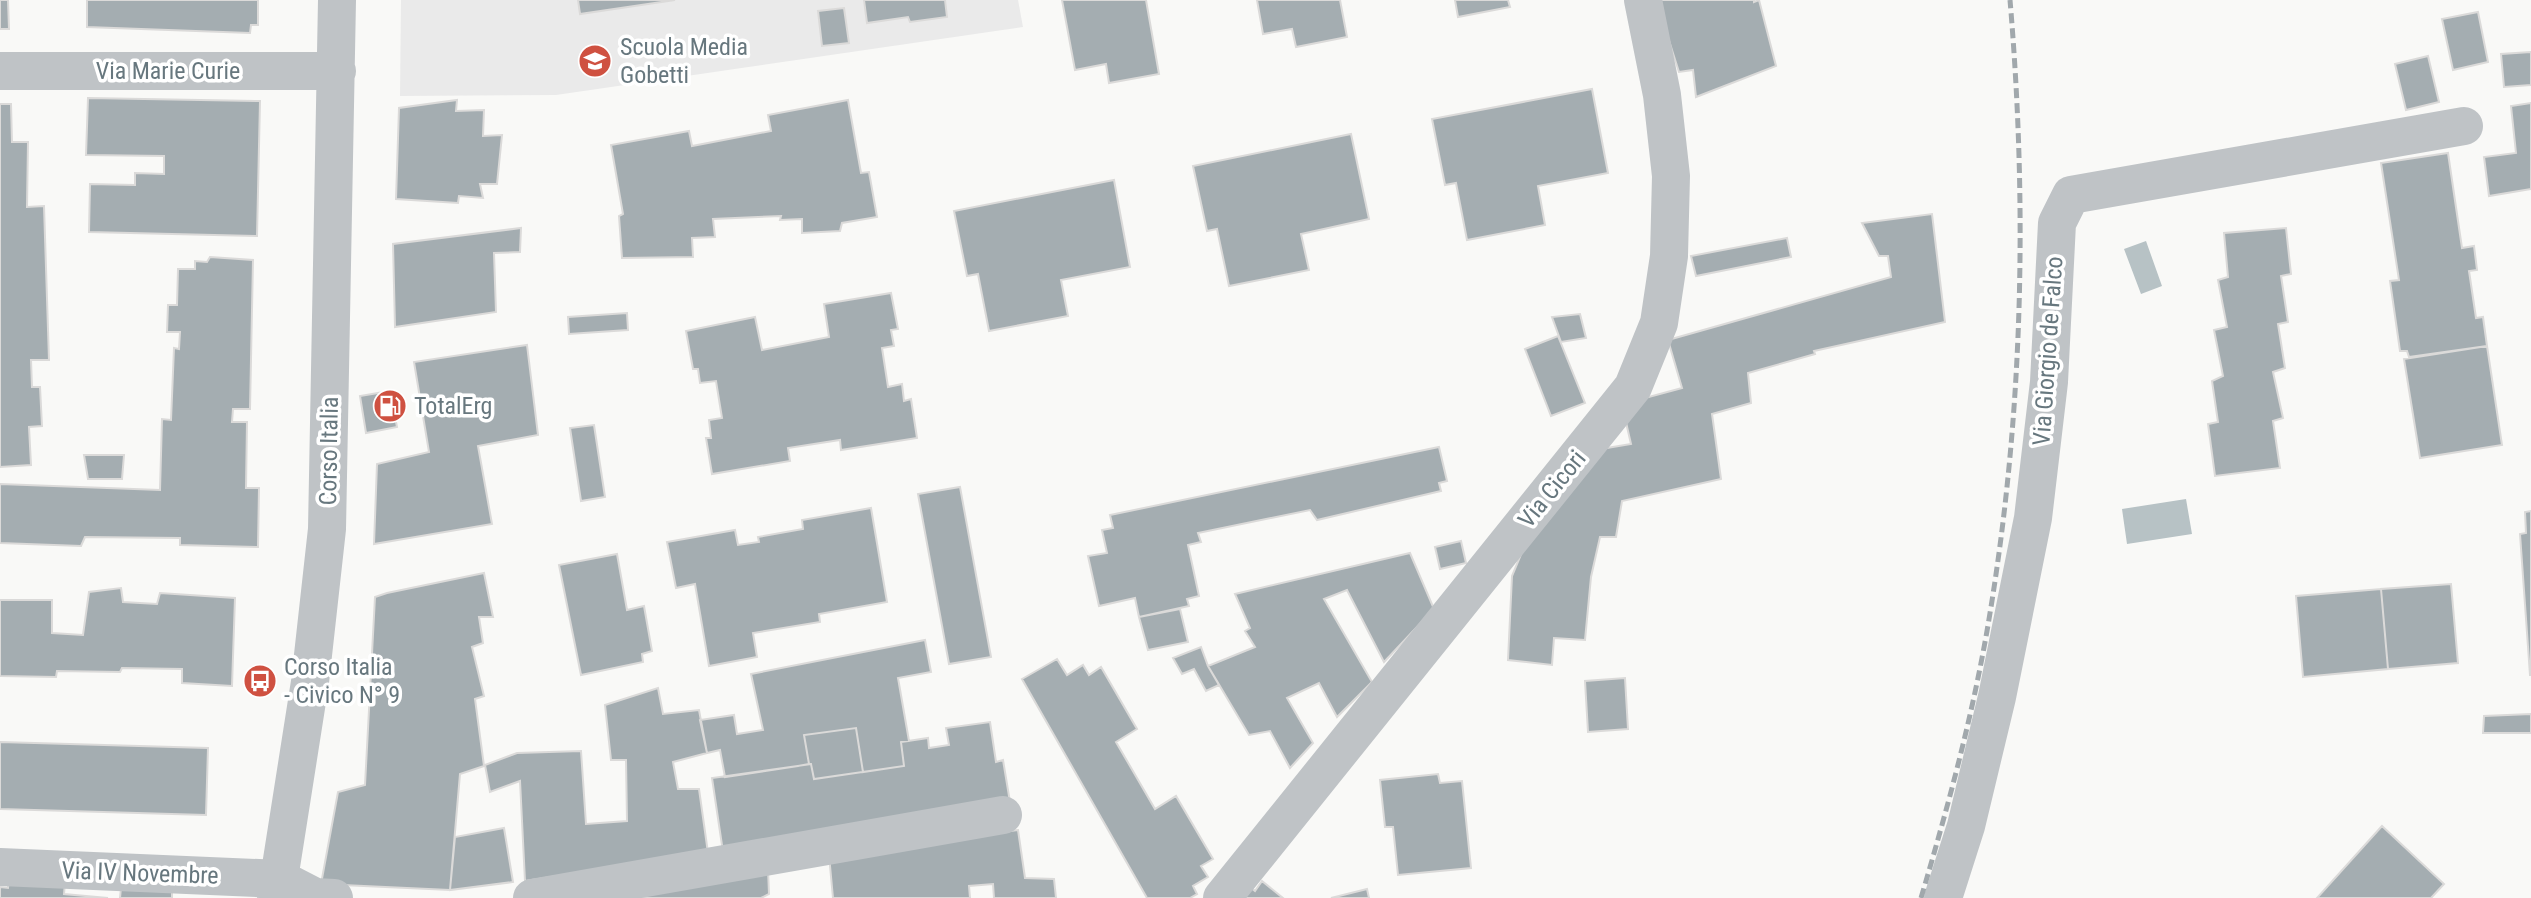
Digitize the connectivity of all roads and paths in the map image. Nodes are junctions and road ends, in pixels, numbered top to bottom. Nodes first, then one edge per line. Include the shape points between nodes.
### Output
1 (337, 0) edge
2 (1643, 0) edge
3 (0, 71) edge
4 (337, 71) junction
5 (2464, 126) dead end
6 (1003, 815) dead end
7 (0, 867) edge
8 (278, 888) edge
9 (334, 898) edge
10 (532, 898) edge
11 (1222, 898) edge
12 (1944, 898) edge

1 - 4 street, Corso Italia
2 - 11 street, Via Cicori via 1662,95 1671,176 1670,256 1659,323 1633,387
3 - 4 street, Via Marie Curie
4 - 8 street, Corso Italia via 327,529 310,682
5 - 12 street, Via Giorgio de Falco via 2071,195 2057,223 2049,382 2033,518 1997,697
6 - 10 street
7 - 8 street, Via IV Novembre
8 - 9 street

